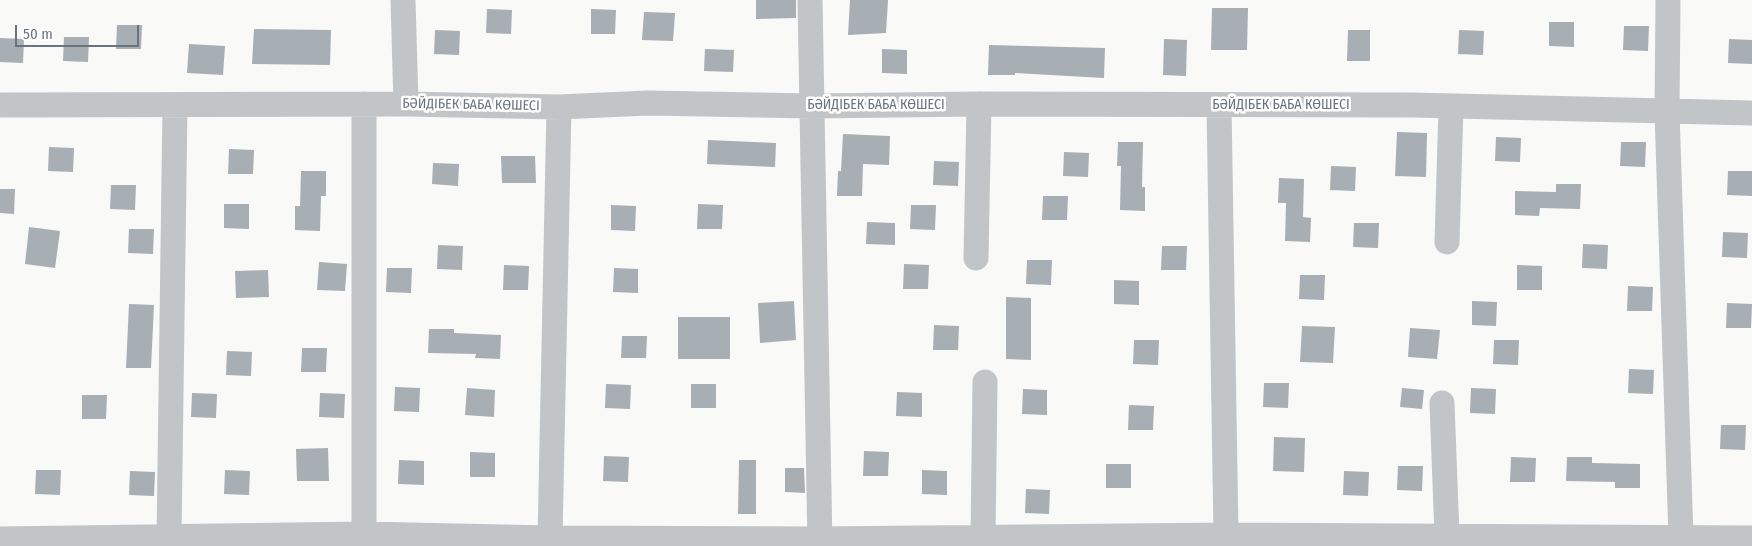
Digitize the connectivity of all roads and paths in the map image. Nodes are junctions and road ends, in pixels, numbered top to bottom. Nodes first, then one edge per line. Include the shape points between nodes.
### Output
1 (403, 0) edge
2 (810, 0) edge
3 (1668, 0) edge
4 (364, 104) junction
5 (406, 104) junction
6 (978, 104) junction
7 (0, 105) edge
8 (175, 105) junction
9 (1219, 105) junction
10 (812, 106) junction
11 (1451, 106) junction
12 (559, 107) junction
13 (1667, 112) junction
14 (1752, 113) edge
15 (1447, 242) dead end
16 (976, 258) dead end
17 (985, 382) dead end
18 (1442, 403) dead end
19 (364, 534) junction
20 (1226, 535) junction
21 (1447, 536) junction
22 (983, 537) junction
23 (1681, 537) junction
24 (169, 538) junction
25 (550, 538) junction
26 (1752, 538) edge
27 (0, 539) edge
28 (820, 543) edge

1 - 5 street
2 - 10 street
3 - 13 street
4 - 5 street, БӘЙДІБЕК БАБА КӨШЕСІ
4 - 8 street, БӘЙДІБЕК БАБА КӨШЕСІ
4 - 19 street
5 - 12 street, БӘЙДІБЕК БАБА КӨШЕСІ
6 - 9 street, БӘЙДІБЕК БАБА КӨШЕСІ
6 - 10 street, БӘЙДІБЕК БАБА КӨШЕСІ
6 - 16 street
7 - 8 street, БӘЙДІБЕК БАБА КӨШЕСІ
8 - 24 street
9 - 11 street, БӘЙДІБЕК БАБА КӨШЕСІ
9 - 20 street
10 - 12 street, БӘЙДІБЕК БАБА КӨШЕСІ via 648,103
10 - 28 street
11 - 13 street, БӘЙДІБЕК БАБА КӨШЕСІ
11 - 15 street
12 - 25 street
13 - 14 street, БӘЙДІБЕК БАБА КӨШЕСІ
13 - 23 street
17 - 22 street
18 - 21 street
19 - 24 street
19 - 25 street
20 - 21 street
20 - 22 street
21 - 23 street
22 - 28 street
23 - 26 street
24 - 27 street
25 - 28 street

